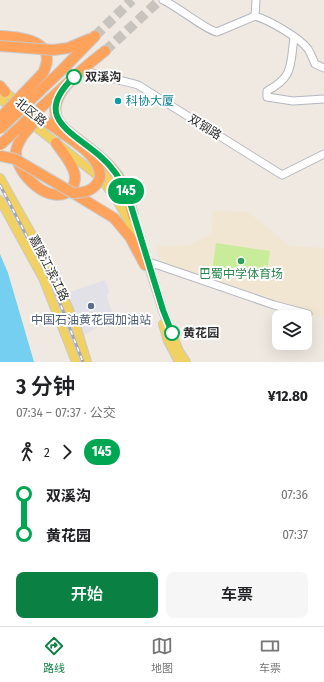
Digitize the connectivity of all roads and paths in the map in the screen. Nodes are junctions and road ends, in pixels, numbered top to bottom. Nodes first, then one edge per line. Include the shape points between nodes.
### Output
1 (163, 0) edge
2 (256, 0) edge
3 (255, 16) junction
4 (0, 36) edge
5 (294, 38) junction
6 (0, 46) edge
7 (105, 51) tunnel mouth
8 (324, 68) edge
9 (81, 71) junction
10 (70, 81) junction
11 (1, 91) edge
12 (62, 92) junction
13 (324, 99) edge
14 (28, 110) junction
15 (1, 112) edge
16 (36, 128) junction
17 (0, 129) edge
18 (56, 143) junction
19 (0, 145) edge
20 (324, 154) edge
21 (0, 156) edge
22 (0, 178) edge
23 (73, 193) junction
24 (0, 200) edge
25 (133, 216) junction
26 (147, 264) junction
27 (293, 310) edge
28 (76, 362) edge
29 (87, 362) edge
30 (179, 362) edge
31 (186, 362) edge

1 - 3 street via 188,14 211,32 217,32
2 - 3 street
3 - 5 street via 270,22
4 - 15 highway, bridge via 23,38 39,45 47,56 47,65 43,73
5 - 8 street via 308,49 315,64
5 - 13 street via 289,73 279,85 267,91 267,97 293,101
6 - 17 highway, bridge via 53,50 68,48 95,36
7 - 9 highway
9 - 10 highway
9 - 20 street, 双钢路 via 138,85 282,175
10 - 12 highway, bridge
10 - 19 highway, bridge
11 - 14 main road, 北区路
11 - 16 main road, 北区路
12 - 18 highway, bridge via 24,134 16,152 26,177 35,186 57,195 67,193 73,187 74,172
12 - 25 highway via 56,103 56,116 63,127 101,157 120,180 128,196
14 - 23 highway, bridge via 92,157 100,168 100,178 92,189 84,193
14 - 25 main road, 北区路 via 100,168 119,192
15 - 16 highway
16 - 18 main road, 北区路
18 - 26 main road, 北区路 via 97,175 116,197
21 - 23 highway, bridge via 15,159
22 - 29 main road, 嘉陵江滨江路 via 54,274 77,329
23 - 26 highway via 107,213 126,231
24 - 28 main road, 嘉陵江滨江路 via 44,278
25 - 26 main road, 北区路
26 - 27 street
26 - 30 main road, 北区路 via 168,341
26 - 31 main road, 北区路 via 179,351

